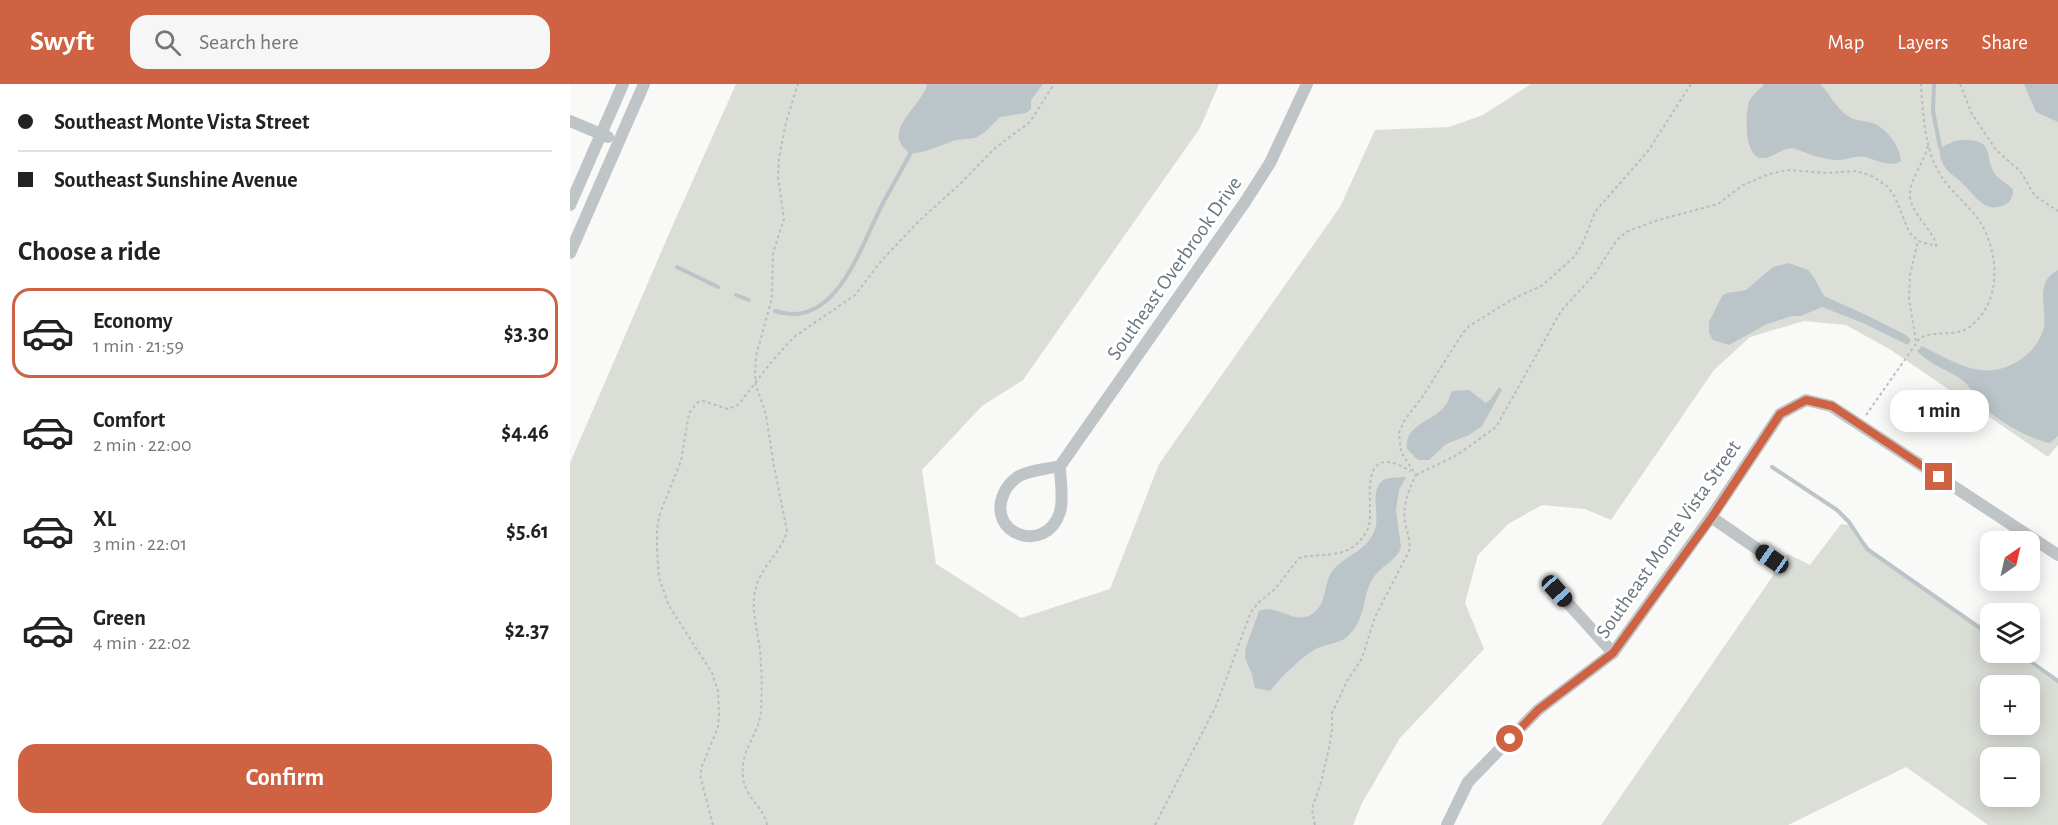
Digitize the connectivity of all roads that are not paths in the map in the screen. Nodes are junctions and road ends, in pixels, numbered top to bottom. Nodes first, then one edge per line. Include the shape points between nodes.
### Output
1 (622, 84) edge
2 (644, 84) edge
3 (1307, 84) edge
4 (570, 121) edge
5 (601, 134) junction
6 (619, 142) junction
7 (570, 205) edge
8 (570, 253) edge
9 (1059, 466) junction
10 (1712, 517) junction
11 (2058, 555) edge
12 (1772, 559) dead end
13 (1557, 591) dead end
14 (1613, 653) junction
15 (1447, 825) edge

1 - 5 street
2 - 6 street
3 - 9 street, Southeast Overbrook Drive via 1270,163
4 - 5 street
5 - 6 street
5 - 7 street
6 - 8 street
9 - 9 street via 1019,476 1006,487 999,504 1001,518 1011,531 1039,537 1054,526 1061,510
10 - 11 street, Southeast Monte Vista Street via 1780,414 1806,400 1832,406
10 - 12 street
10 - 14 street, Southeast Monte Vista Street
13 - 14 street
14 - 15 street, Southeast Monte Vista Street via 1538,710 1468,782

